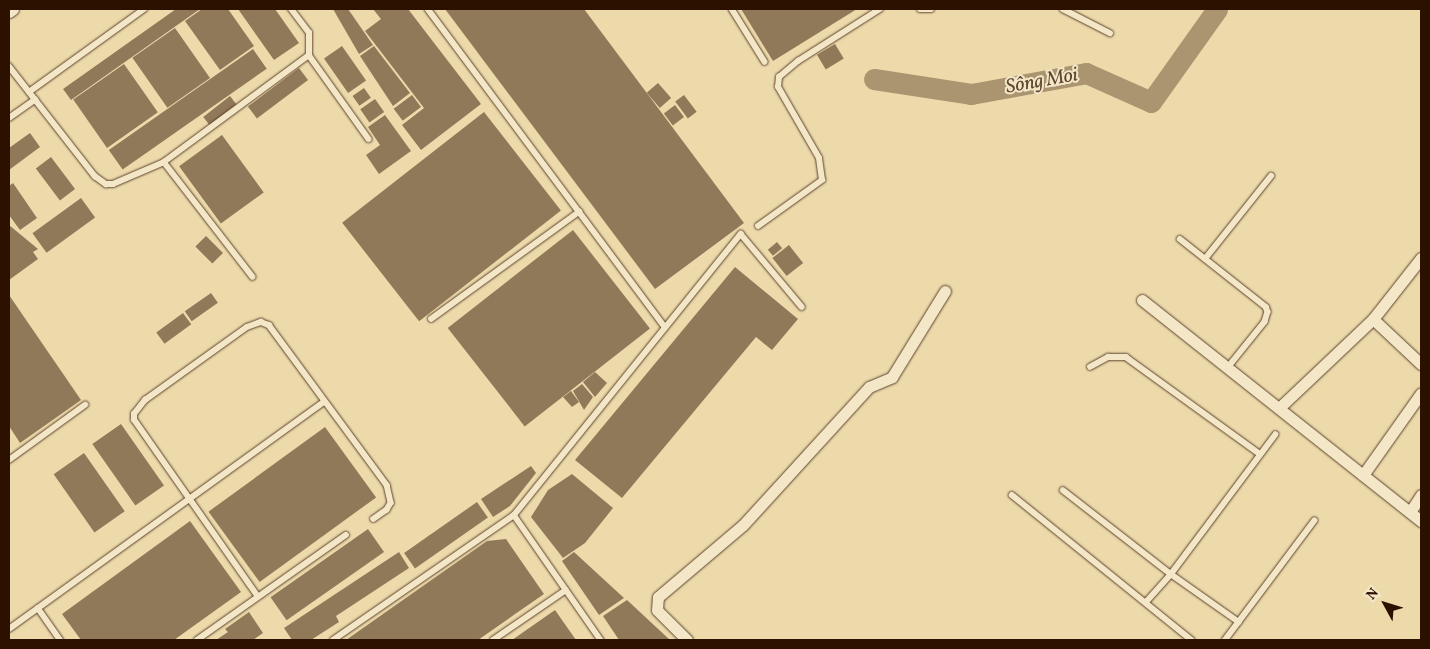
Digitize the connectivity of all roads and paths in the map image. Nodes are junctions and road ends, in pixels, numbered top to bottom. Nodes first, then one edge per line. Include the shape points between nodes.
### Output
1 (13, 9) edge
2 (144, 9) edge
3 (291, 9) edge
4 (428, 9) edge
5 (732, 9) edge
6 (880, 9) edge
7 (920, 9) edge
8 (931, 9) edge
9 (1063, 9) edge
10 (9, 12) edge
11 (1110, 33) dead end
12 (309, 55) junction
13 (765, 62) dead end
14 (9, 66) edge
15 (29, 92) junction
16 (35, 100) junction
17 (9, 118) edge
18 (369, 139) dead end
19 (164, 162) junction
20 (1271, 176) dead end
21 (579, 212) junction
22 (758, 226) dead end
23 (1180, 239) dead end
24 (1421, 258) edge
25 (1205, 259) junction
26 (253, 277) dead end
27 (945, 291) dead end
28 (1142, 300) dead end
29 (802, 308) dead end
30 (431, 319) dead end
31 (1373, 319) junction
32 (664, 326) junction
33 (1421, 364) edge
34 (1090, 367) dead end
35 (1228, 368) junction
36 (1421, 394) edge
37 (324, 402) junction
38 (85, 405) dead end
39 (1279, 408) junction
40 (1275, 435) dead end
41 (1260, 454) junction
42 (9, 460) edge
43 (1363, 475) junction
44 (1063, 490) dead end
45 (1012, 495) dead end
46 (1421, 496) edge
47 (189, 500) junction
48 (1410, 512) junction
49 (514, 515) junction
50 (374, 519) dead end
51 (1314, 521) dead end
52 (1421, 521) edge
53 (346, 535) dead end
54 (1171, 574) junction
55 (566, 590) junction
56 (258, 597) junction
57 (1146, 602) junction
58 (38, 608) junction
59 (1239, 622) junction
60 (9, 629) edge
61 (60, 640) edge
62 (196, 640) edge
63 (333, 640) edge
64 (493, 640) edge
65 (601, 640) edge
66 (687, 640) edge
67 (1192, 640) edge
68 (1225, 640) edge

1 - 10 street
2 - 15 lane
3 - 12 lane via 309,33
4 - 21 lane
5 - 13 lane
6 - 22 lane via 778,77 778,87 820,158 822,180
7 - 8 lane
9 - 11 lane
12 - 18 lane
12 - 19 lane
14 - 15 lane
15 - 16 lane
16 - 17 lane
16 - 19 lane via 95,176 106,184 129,180
19 - 26 lane
20 - 25 lane
21 - 30 lane
21 - 32 lane
23 - 25 lane
24 - 31 street
25 - 35 lane via 1266,307 1268,312 1265,322
27 - 66 street via 892,377 869,387 743,525 658,597 657,610
28 - 35 street
29 - 32 lane via 741,234
31 - 33 street
31 - 39 street
32 - 49 lane
34 - 41 lane via 1108,357 1126,357
35 - 39 street
36 - 43 street
37 - 47 lane
37 - 47 lane via 269,325 261,322 247,327 145,400 134,414 134,420
37 - 50 lane via 391,494 387,510
38 - 42 lane
39 - 43 street
40 - 41 lane
41 - 54 lane
43 - 48 street
44 - 54 lane
45 - 57 lane
46 - 48 street
47 - 56 lane
47 - 58 lane
48 - 52 street
49 - 55 lane
49 - 63 lane
51 - 59 lane
53 - 56 lane
54 - 57 lane
54 - 59 lane
55 - 64 lane
55 - 65 lane
56 - 62 lane
57 - 67 lane
58 - 60 lane
58 - 61 lane
59 - 68 lane

